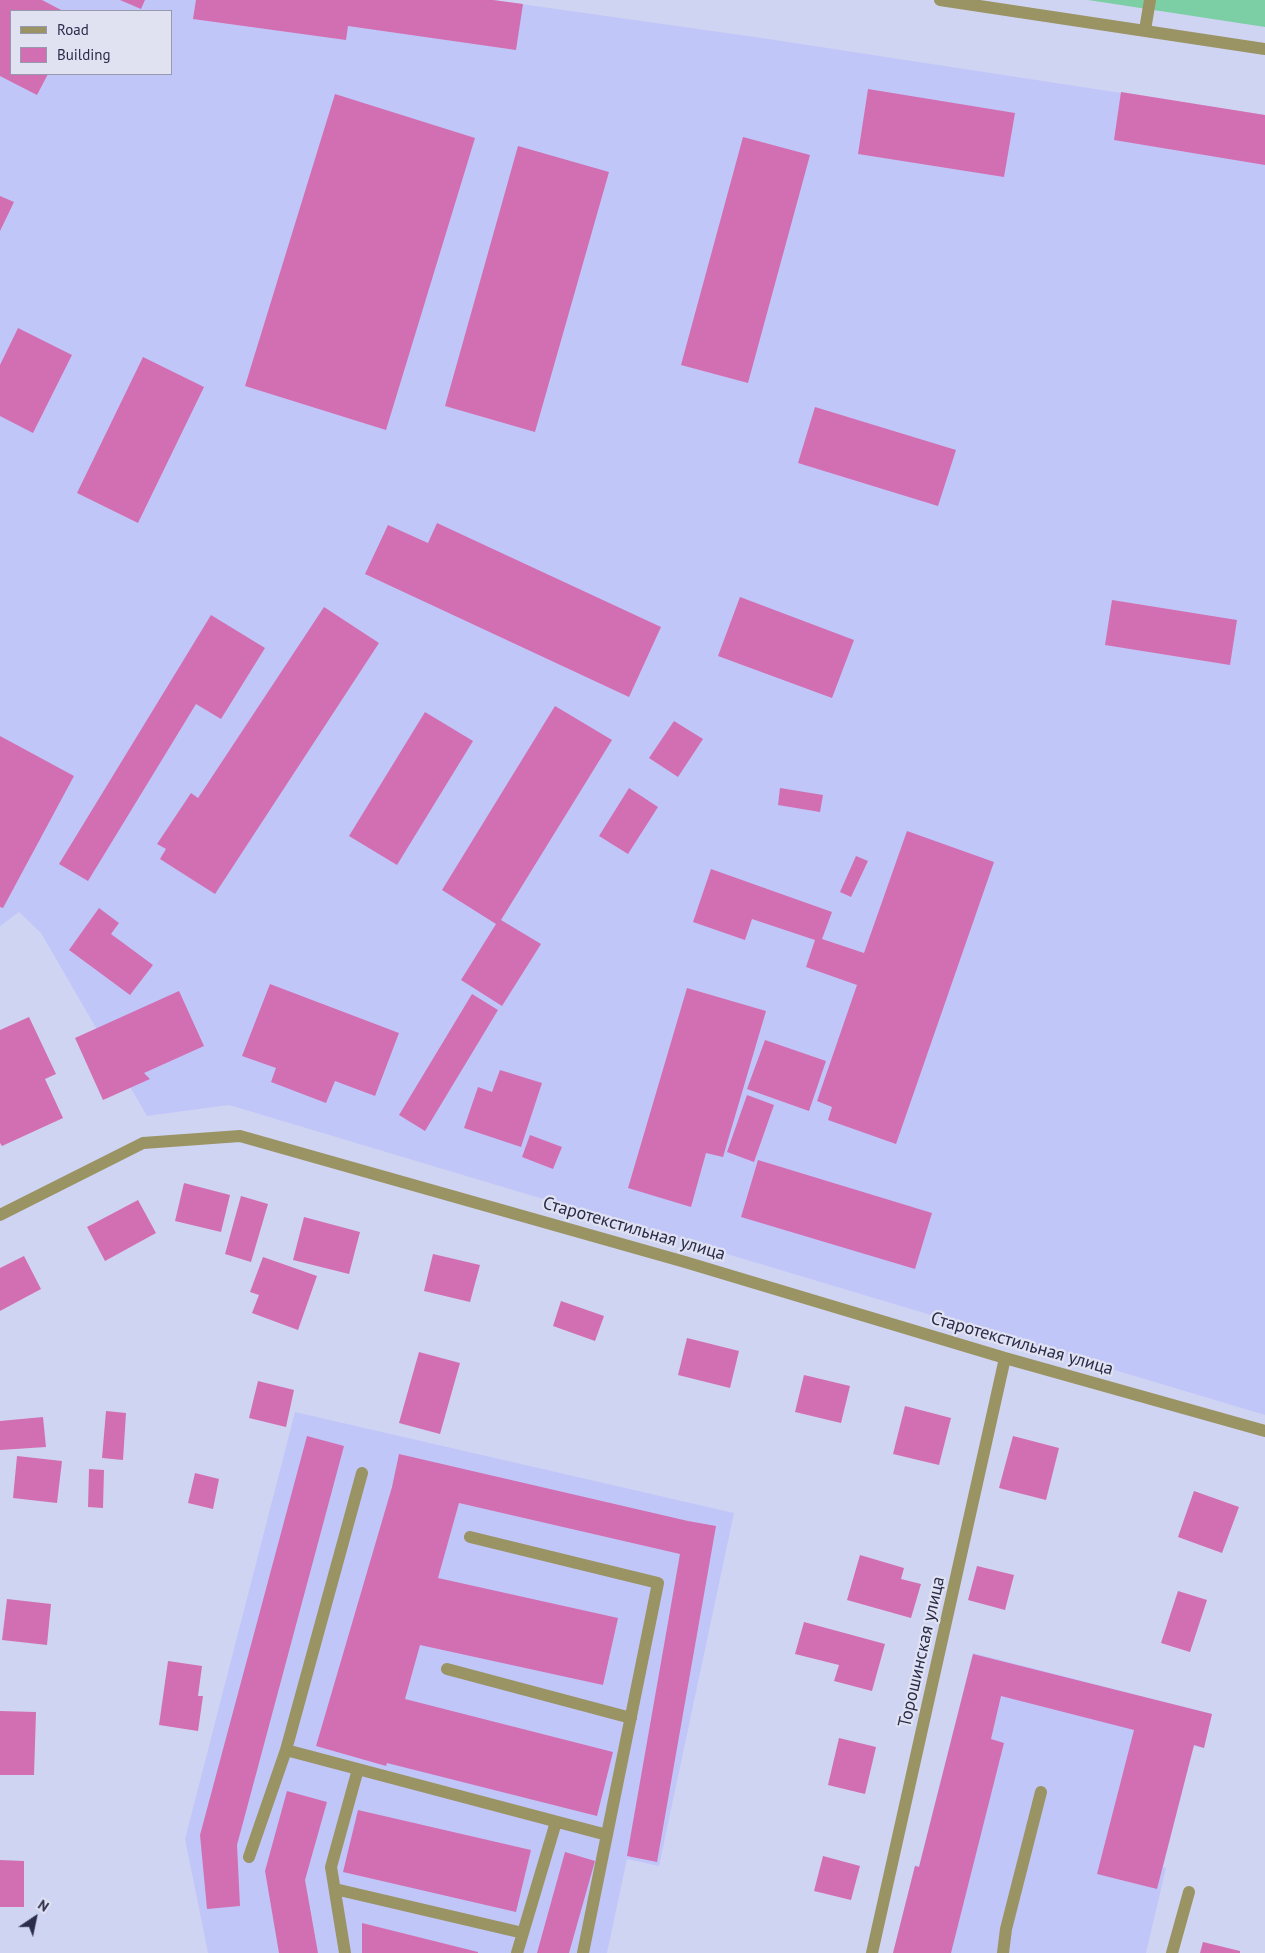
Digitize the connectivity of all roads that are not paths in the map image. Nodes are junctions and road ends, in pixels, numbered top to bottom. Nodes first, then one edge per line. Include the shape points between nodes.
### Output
1 (940, 0) edge
2 (1150, 0) edge
3 (1145, 30) junction
4 (1265, 49) edge
5 (0, 1215) edge
6 (1005, 1358) junction
7 (1265, 1431) edge
8 (362, 1472) dead end
9 (470, 1537) dead end
10 (447, 1669) dead end
11 (631, 1718) junction
12 (286, 1750) junction
13 (358, 1769) junction
14 (1041, 1792) dead end
15 (556, 1822) junction
16 (607, 1835) junction
17 (249, 1858) dead end
18 (335, 1889) junction
19 (1189, 1892) dead end
20 (523, 1933) junction
21 (345, 1953) edge
22 (517, 1953) edge
23 (583, 1953) edge
24 (872, 1953) edge
25 (1003, 1953) edge
26 (1172, 1953) edge

1 - 3 street
2 - 3 street
3 - 4 street
5 - 6 street, Старотекстильная улица via 143,1143 240,1136 694,1264
6 - 7 street, Старотекстильная улица
6 - 24 street, Торошинская улица
8 - 12 street
9 - 11 street via 658,1582
10 - 11 street
11 - 16 street
12 - 13 street
12 - 17 street
13 - 15 street
13 - 18 street via 331,1867
14 - 25 street via 1006,1929
15 - 16 street
15 - 20 street
16 - 23 street
18 - 20 street
18 - 21 street
19 - 26 street
20 - 22 street

